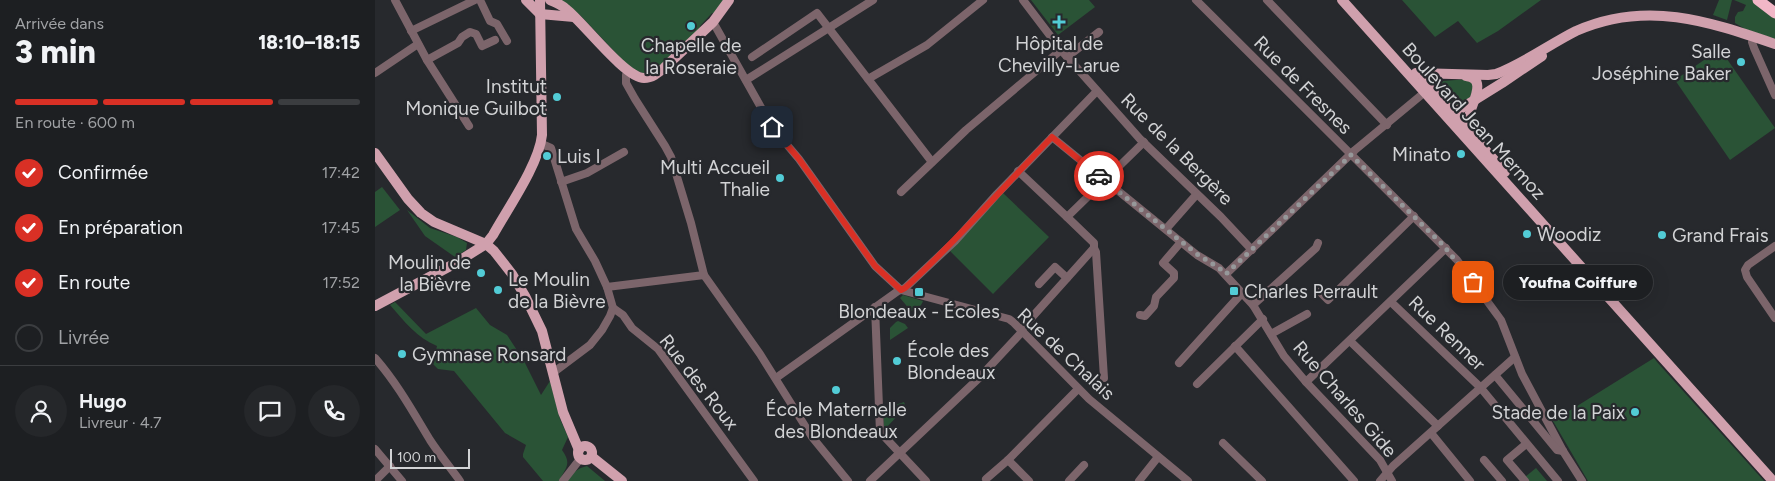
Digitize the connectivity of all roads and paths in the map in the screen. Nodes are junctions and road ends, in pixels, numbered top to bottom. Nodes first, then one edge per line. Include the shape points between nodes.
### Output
1 (395, 0) edge
2 (475, 0) edge
3 (479, 0) edge
4 (526, 0) edge
5 (530, 0) edge
6 (549, 0) edge
7 (729, 0) edge
8 (873, 0) edge
9 (983, 0) edge
10 (1023, 0) edge
11 (1196, 0) edge
12 (1267, 0) edge
13 (1342, 0) edge
14 (1350, 0) edge
15 (1758, 0) edge
16 (539, 5) edge
17 (566, 9) junction
18 (1775, 13) edge
19 (1680, 15) junction
20 (1633, 16) junction
21 (574, 17) junction
22 (1648, 18) junction
23 (713, 22) junction
24 (829, 27) junction
25 (411, 31) junction
26 (1099, 32) dead end
27 (495, 40) dead end
28 (507, 40) dead end
29 (1753, 40) junction
30 (773, 43) junction
31 (418, 44) junction
32 (1775, 47) edge
33 (1061, 50) junction
34 (612, 56) junction
35 (752, 57) dead end
36 (782, 57) junction
37 (1067, 57) junction
38 (427, 60) junction
39 (664, 68) junction
40 (375, 73) edge
41 (1415, 73) junction
42 (1458, 74) junction
43 (627, 75) junction
44 (868, 79) junction
45 (746, 80) junction
46 (1097, 90) junction
47 (1427, 90) junction
48 (1775, 95) edge
49 (1475, 98) junction
50 (1439, 108) junction
51 (1453, 113) junction
52 (1387, 125) junction
53 (469, 126) dead end
54 (1468, 129) junction
55 (1052, 137) junction
56 (1144, 142) junction
57 (541, 144) junction
58 (624, 152) dead end
59 (375, 154) edge
60 (1351, 155) junction
61 (933, 162) junction
62 (1018, 171) junction
63 (1104, 180) junction
64 (561, 182) junction
65 (901, 192) dead end
66 (1197, 195) junction
67 (1414, 216) junction
68 (1067, 217) junction
69 (1166, 229) junction
70 (468, 236) junction
71 (1181, 242) junction
72 (1317, 243) dead end
73 (486, 244) junction
74 (1775, 246) edge
75 (1094, 248) junction
76 (1446, 248) junction
77 (1252, 250) junction
78 (469, 254) junction
79 (1583, 264) junction
80 (1226, 274) junction
81 (704, 275) junction
82 (1067, 278) junction
83 (1039, 284) dead end
84 (607, 287) junction
85 (901, 290) junction
86 (1318, 290) dead end
87 (1242, 293) junction
88 (1391, 302) junction
89 (1253, 305) junction
90 (375, 306) edge
91 (613, 308) junction
92 (875, 308) junction
93 (1140, 314) dead end
94 (1307, 314) dead end
95 (1775, 318) edge
96 (1263, 319) junction
97 (1022, 331) junction
98 (1271, 334) junction
99 (1350, 341) junction
100 (1235, 346) junction
101 (1515, 356) junction
102 (375, 358) edge
103 (1179, 362) dead end
104 (554, 372) junction
105 (1495, 375) junction
106 (775, 378) junction
107 (1104, 378) dead end
108 (1305, 382) junction
109 (1197, 384) dead end
110 (1480, 387) junction
111 (1078, 389) junction
112 (1437, 426) junction
113 (1431, 433) junction
114 (1223, 443) dead end
115 (1526, 444) junction
116 (375, 448) edge
117 (1563, 451) junction
118 (585, 454) junction
119 (900, 454) junction
120 (1159, 457) junction
121 (1008, 460) junction
122 (1484, 460) dead end
123 (1084, 465) dead end
124 (390, 466) junction
125 (1387, 472) junction
126 (1775, 475) edge
127 (986, 479) dead end
128 (375, 481) edge
129 (402, 481) edge
130 (460, 481) edge
131 (563, 481) edge
132 (614, 481) edge
133 (622, 481) edge
134 (755, 481) edge
135 (847, 481) edge
136 (870, 481) edge
137 (926, 481) edge
138 (1029, 481) edge
139 (1069, 481) edge
140 (1139, 481) edge
141 (1188, 481) edge
142 (1262, 481) edge
143 (1354, 481) edge
144 (1380, 481) edge
145 (1392, 481) edge
146 (1471, 481) edge
147 (1502, 481) edge
148 (1525, 481) edge
149 (1557, 481) edge
150 (1582, 481) edge
151 (1773, 481) edge

1 - 25 street
2 - 25 street
3 - 28 street via 490,21 497,24
4 - 16 main road
5 - 16 main road
6 - 17 main road
7 - 23 main road
8 - 24 street
9 - 44 street via 927,45
10 - 33 street, Rue de la Bergère
11 - 60 street, Rue de Fresnes
12 - 52 street
13 - 47 main road, Boulevard Jean Mermoz
14 - 41 main road, Boulevard Jean Mermoz
15 - 18 highway
16 - 17 main road
16 - 21 main road
16 - 57 main road
17 - 21 main road
19 - 20 main road via 1643,13
19 - 22 main road
19 - 29 main road via 1722,26
20 - 22 main road
20 - 42 main road via 1601,21 1579,29 1496,74
20 - 49 main road via 1565,42
21 - 34 main road
22 - 29 main road via 1694,24
23 - 39 main road
23 - 45 street, Rue de Chalais
24 - 30 street via 817,13
24 - 36 street
24 - 44 street
25 - 31 street
26 - 37 street
27 - 38 street via 483,46 476,34 470,32
29 - 32 main road
29 - 48 street
30 - 35 street
30 - 36 street
31 - 38 street
31 - 40 street
33 - 37 street, Rue de la Bergère
33 - 61 street
34 - 39 main road via 643,78
34 - 43 main road
36 - 45 street
37 - 46 street, Rue de la Bergère
38 - 53 street
39 - 43 main road via 651,81 644,83
41 - 42 main road
41 - 47 main road, Boulevard Jean Mermoz
42 - 47 main road via 1440,79
42 - 49 main road via 1477,81
43 - 81 street via 627,84 635,99 671,157
44 - 61 street
45 - 85 street, Rue de Chalais via 772,127 799,159 875,266
46 - 55 street
46 - 56 street, Rue de la Bergère
47 - 50 main road, Boulevard Jean Mermoz
47 - 51 main road, Boulevard Jean Mermoz
47 - 52 street
49 - 51 main road
49 - 54 main road
50 - 51 main road via 1448,114
50 - 79 main road, Boulevard Jean Mermoz
51 - 54 main road, Boulevard Jean Mermoz
52 - 60 street
54 - 79 main road, Boulevard Jean Mermoz
55 - 62 street
55 - 63 street, Rue Charles Gide
56 - 63 street
56 - 66 street, Rue de la Bergère
57 - 64 street via 551,148
57 - 73 main road via 533,165
58 - 64 street via 587,174
59 - 70 main road via 421,213
60 - 67 street, Rue de Fresnes
60 - 77 street
61 - 65 street
62 - 68 street
62 - 85 street via 955,240
63 - 68 street
63 - 69 street, Rue Charles Gide
64 - 84 street via 575,229
66 - 69 street
66 - 77 street, Rue de la Bergère
67 - 76 street, Rue de Fresnes
67 - 86 street via 1328,300
68 - 75 street via 1094,243
69 - 71 street, Rue Charles Gide
70 - 73 main road
70 - 78 main road via 472,242
71 - 80 street, Rue Charles Gide
71 - 93 street via 1163,263 1174,273 1174,278 1156,297 1154,306 1145,316
72 - 89 street via 1316,248
73 - 78 main road
73 - 104 main road via 511,274 533,310
74 - 95 street via 1745,270
75 - 82 street
75 - 107 street
76 - 88 street
76 - 101 street, Rue de Fresnes via 1501,320
77 - 80 street
78 - 90 main road
79 - 126 main road
79 - 151 main road
80 - 87 street, Rue Charles Gide
81 - 84 street
81 - 106 street
82 - 83 street via 1055,267
82 - 97 street
84 - 91 street
85 - 92 street
85 - 97 street, Rue de Chalais via 1009,319
87 - 89 street, Rue Charles Gide
87 - 103 street
88 - 99 street
88 - 110 street, Rue Renner
89 - 96 street, Rue Charles Gide
91 - 104 street via 590,345
91 - 134 street, Rue des Roux via 658,350
92 - 106 street
92 - 119 street via 880,432
94 - 98 street
96 - 98 street, Rue Charles Gide
96 - 100 street
97 - 111 street, Rue de Chalais
97 - 119 street via 979,378
98 - 108 street, Rue Charles Gide
99 - 108 street
99 - 112 street
100 - 109 street
100 - 143 street
101 - 105 street
101 - 117 street, Rue de Fresnes
102 - 130 street
104 - 118 main road via 563,412
105 - 110 street
105 - 117 street via 1557,450
106 - 135 street via 812,437
108 - 125 street, Rue Charles Gide via 1380,460
110 - 112 street
110 - 115 street, Rue Renner
111 - 120 street, Rue de Chalais
111 - 121 street
112 - 113 street
113 - 125 street
113 - 146 street
114 - 142 street
115 - 148 street via 1507,460
115 - 149 street, Rue Renner
116 - 124 street
117 - 150 street
118 - 131 street
118 - 132 main road
118 - 133 main road
119 - 136 street
119 - 137 street
120 - 140 street
120 - 141 street, Rue de Chalais
121 - 127 street
121 - 138 street
122 - 147 street
123 - 139 street
124 - 128 street
124 - 129 street
125 - 144 street
125 - 145 street, Rue Charles Gide

